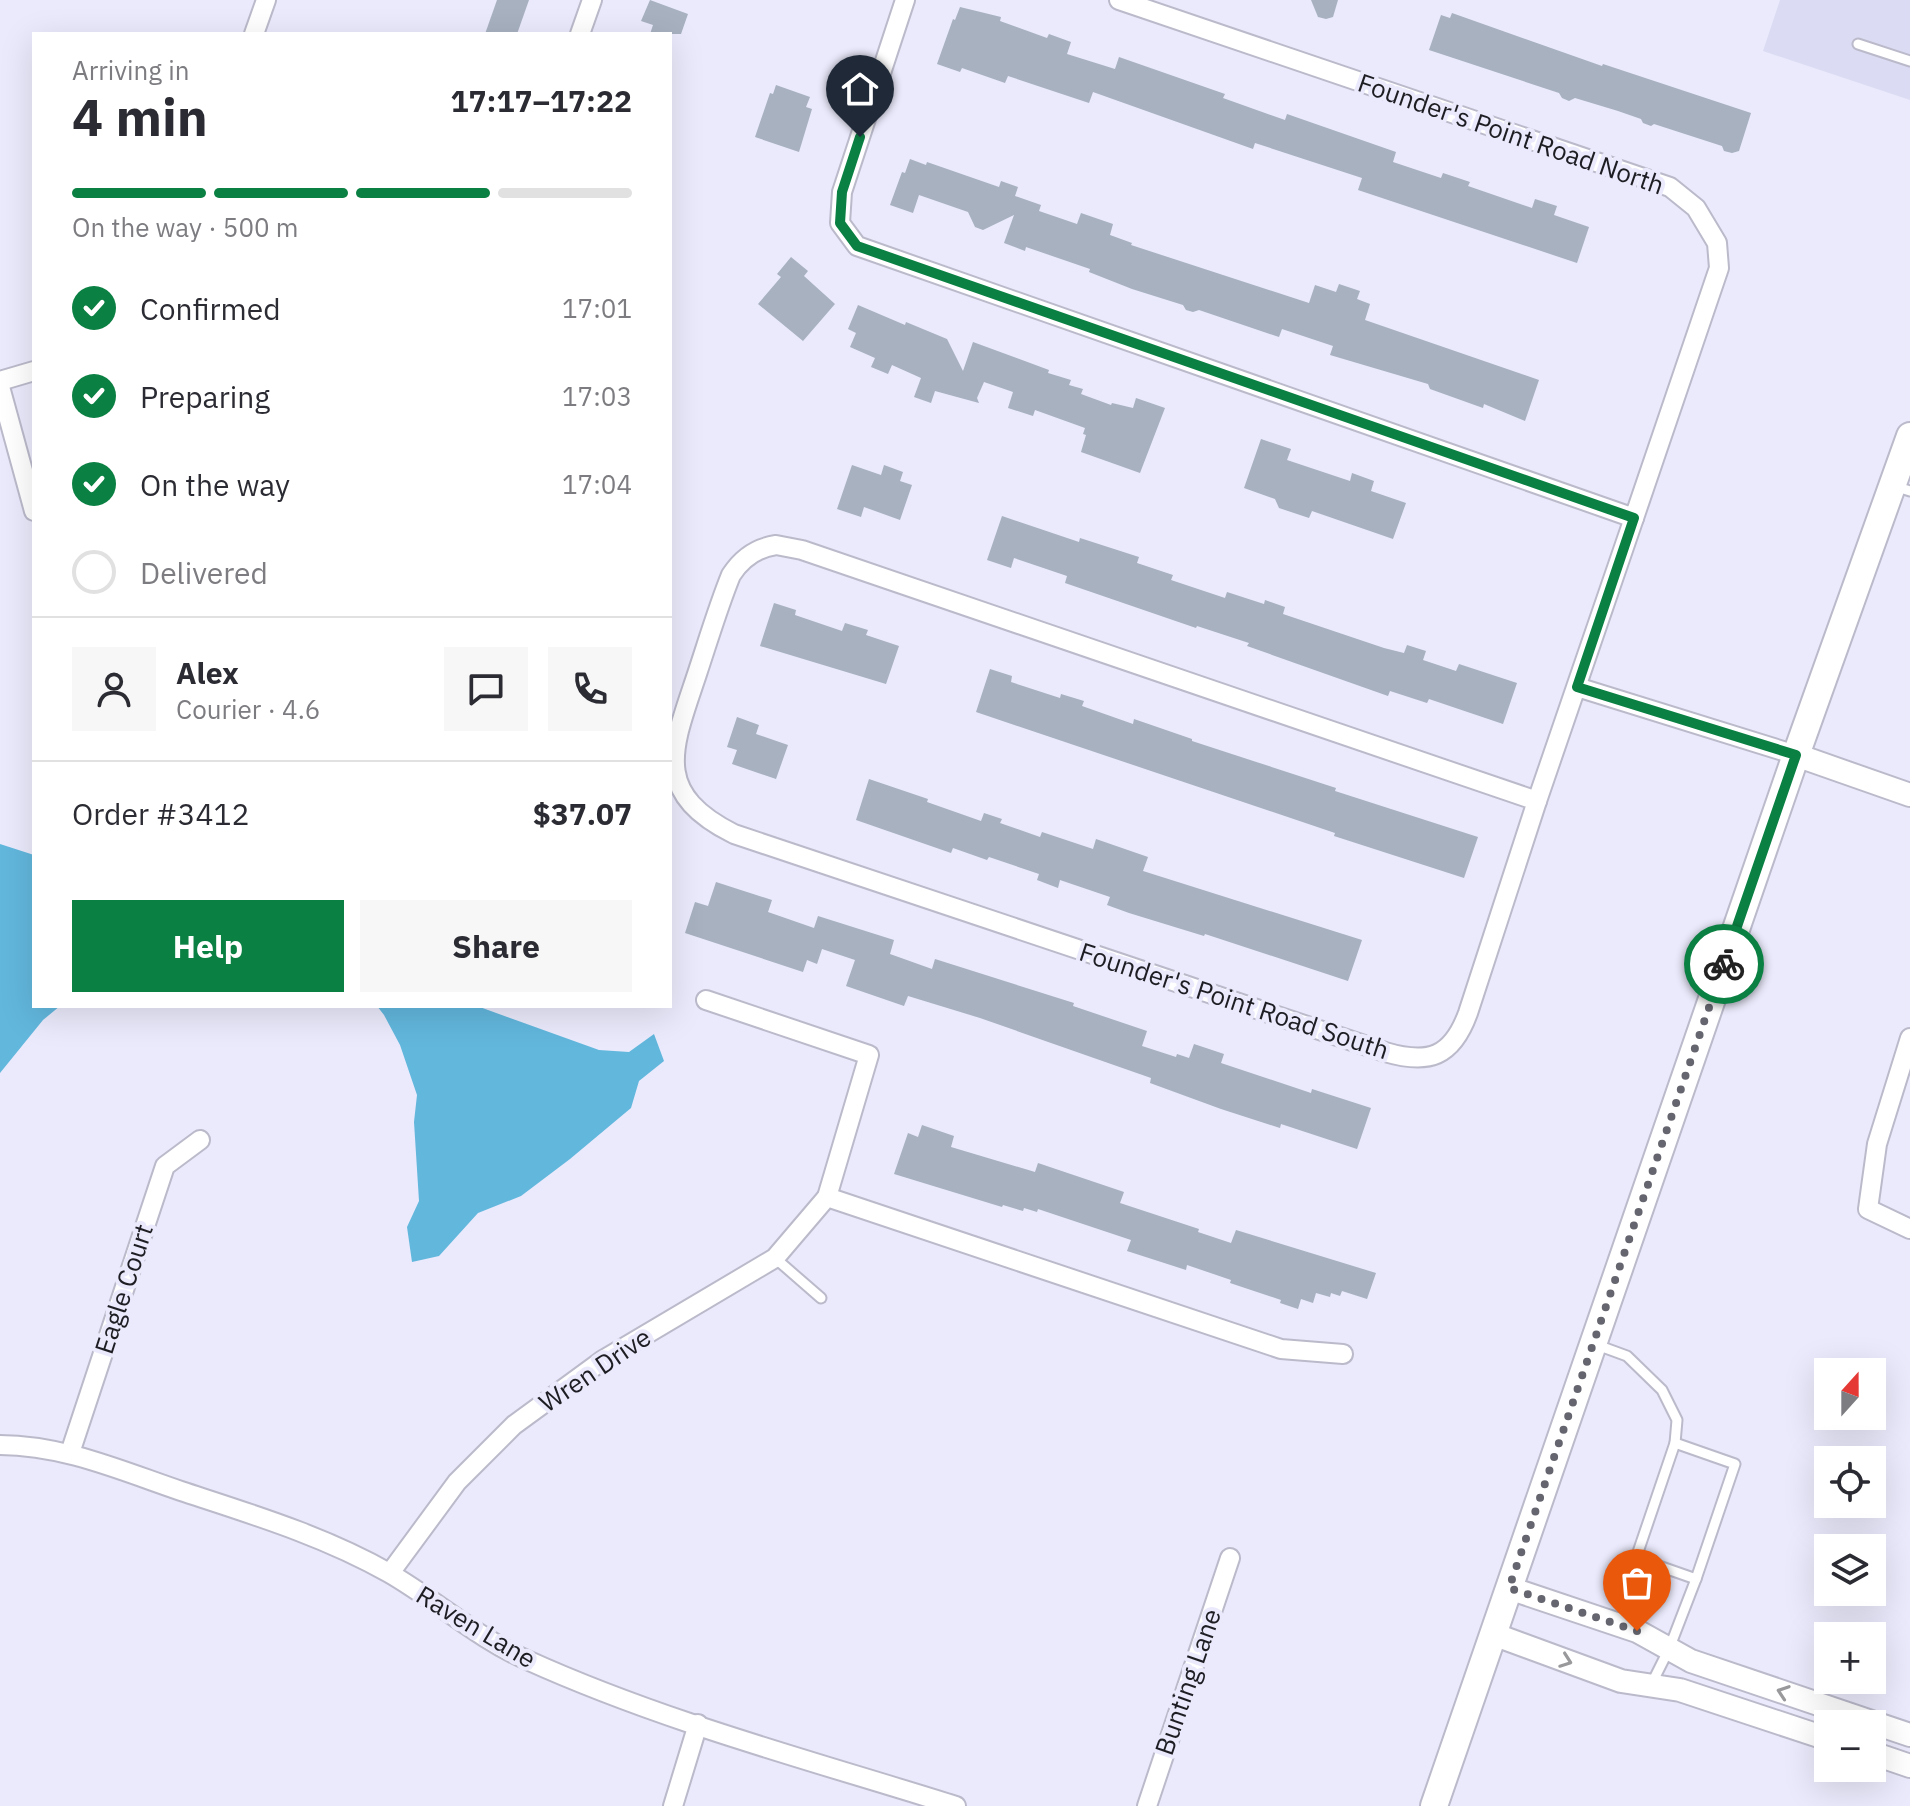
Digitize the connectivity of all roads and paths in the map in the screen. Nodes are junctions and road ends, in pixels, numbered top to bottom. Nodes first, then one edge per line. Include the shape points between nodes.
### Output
1 (266, 0) edge
2 (592, 0) edge
3 (905, 0) edge
4 (1119, 0) edge
5 (255, 32) edge
6 (581, 32) edge
7 (1858, 44) dead end
8 (1910, 61) edge
9 (32, 372) edge
10 (1, 390) edge
11 (1910, 436) edge
12 (1901, 488) edge
13 (32, 504) edge
14 (1634, 518) junction
15 (1577, 687) junction
16 (1796, 755) junction
17 (1910, 795) edge
18 (1537, 801) junction
19 (706, 1000) dead end
20 (1910, 1038) edge
21 (200, 1140) dead end
22 (827, 1197) junction
23 (1910, 1229) edge
24 (775, 1258) junction
25 (821, 1298) dead end
26 (1593, 1343) junction
27 (1343, 1354) dead end
28 (1675, 1443) junction
29 (0, 1445) edge
30 (70, 1453) junction
31 (1230, 1558) dead end
32 (390, 1573) junction
33 (1696, 1579) junction
34 (1509, 1588) junction
35 (1493, 1634) junction
36 (1669, 1649) junction
37 (1651, 1685) junction
38 (698, 1724) junction
39 (1814, 1734) edge
40 (1910, 1735) edge
41 (1886, 1758) edge
42 (1910, 1766) edge
43 (673, 1806) edge
44 (956, 1806) edge
45 (1147, 1806) edge
46 (1434, 1806) edge

1 - 5 street
2 - 6 street
3 - 14 street via 842,192 840,223 857,246
4 - 14 street, Founder's Point Road North via 1670,187 1696,208 1717,243 1719,268
7 - 8 lane
9 - 10 street
10 - 13 street
11 - 12 main road
12 - 16 main road
14 - 15 street, Founder's Point Road North
15 - 16 street
15 - 18 street, Founder's Point Road South
16 - 17 street
16 - 26 main road
18 - 18 street, Founder's Point Road South via 1463,1025 1449,1047 1416,1058 734,834 697,812 686,799 675,756 679,728 731,575 755,551 776,545
19 - 22 street, Wren Drive via 869,1055
20 - 23 street via 1860,1213
21 - 30 street, Eagle Court via 165,1166
22 - 24 street, Wren Drive
22 - 27 street via 1281,1349
24 - 25 lane
24 - 32 street, Wren Drive via 603,1360 514,1425 457,1482
26 - 28 lane via 1627,1356 1662,1390 1677,1420
26 - 34 main road
28 - 33 lane via 1636,1558
28 - 33 lane via 1735,1464
29 - 30 street, Raven Lane
30 - 32 street, Raven Lane via 283,1525
31 - 45 street, Bunting Lane
32 - 38 street, Raven Lane via 522,1658
33 - 36 lane
34 - 35 main road
34 - 36 street via 1637,1631
35 -> 37 street via 1621,1681
35 - 46 main road
36 - 37 lane
40 -> 36 street
37 - 39 street
38 - 43 street
38 - 44 street, Raven Lane
41 - 42 street

